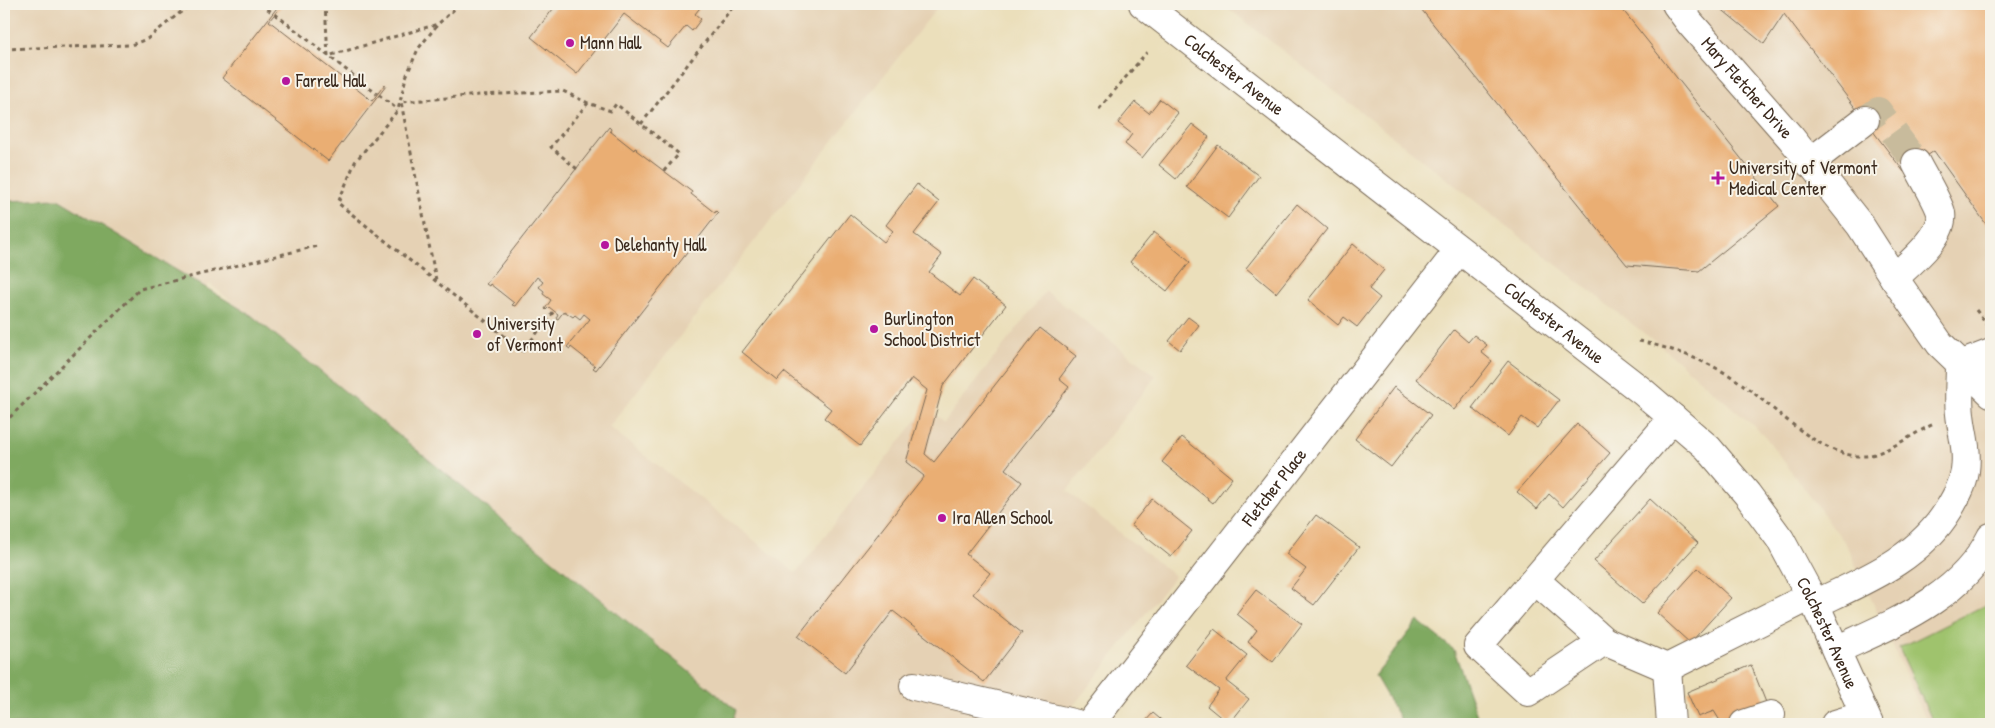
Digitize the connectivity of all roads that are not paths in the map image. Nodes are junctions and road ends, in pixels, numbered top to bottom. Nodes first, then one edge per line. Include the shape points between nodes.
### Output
1 (1143, 4) edge
2 (1676, 4) edge
3 (1864, 120) tunnel mouth
4 (1809, 162) junction
5 (1916, 164) tunnel mouth
6 (1459, 250) junction
7 (1894, 278) junction
8 (1991, 354) edge
9 (1960, 365) junction
10 (1991, 392) edge
11 (1673, 418) junction
12 (1991, 537) edge
13 (1535, 580) junction
14 (1813, 600) junction
15 (1604, 641) junction
16 (1836, 650) junction
17 (1667, 668) junction
18 (914, 686) dead end
19 (1771, 715) dead end
20 (1867, 719) edge
21 (1076, 724) edge
22 (1090, 724) edge
23 (1671, 724) edge
24 (1744, 724) edge
25 (1835, 724) edge

1 - 6 street, Colchester Avenue
2 - 4 street, Mary Fletcher Drive
3 - 4 street
4 - 7 street, Mary Fletcher Drive via 1860,226
5 - 7 street via 1941,214 1938,233
6 - 11 street, Colchester Avenue
6 - 22 street, Fletcher Place
7 - 9 street, Mary Fletcher Drive via 1940,344
8 - 9 street
9 - 10 street, Mary Fletcher Drive
9 - 14 street via 1960,414 1966,444 1964,472 1959,493 1942,522 1919,546 1892,566
11 - 13 street
11 - 14 street, Colchester Avenue via 1708,448 1747,494 1780,538
12 - 16 street via 1983,553 1964,576 1929,605
13 - 15 street
13 - 15 street via 1478,646 1528,692
14 - 16 street, Colchester Avenue
14 - 17 street
15 - 17 street
16 - 20 street, Colchester Avenue
17 - 23 street
18 - 21 street
19 - 24 street
20 - 25 street

